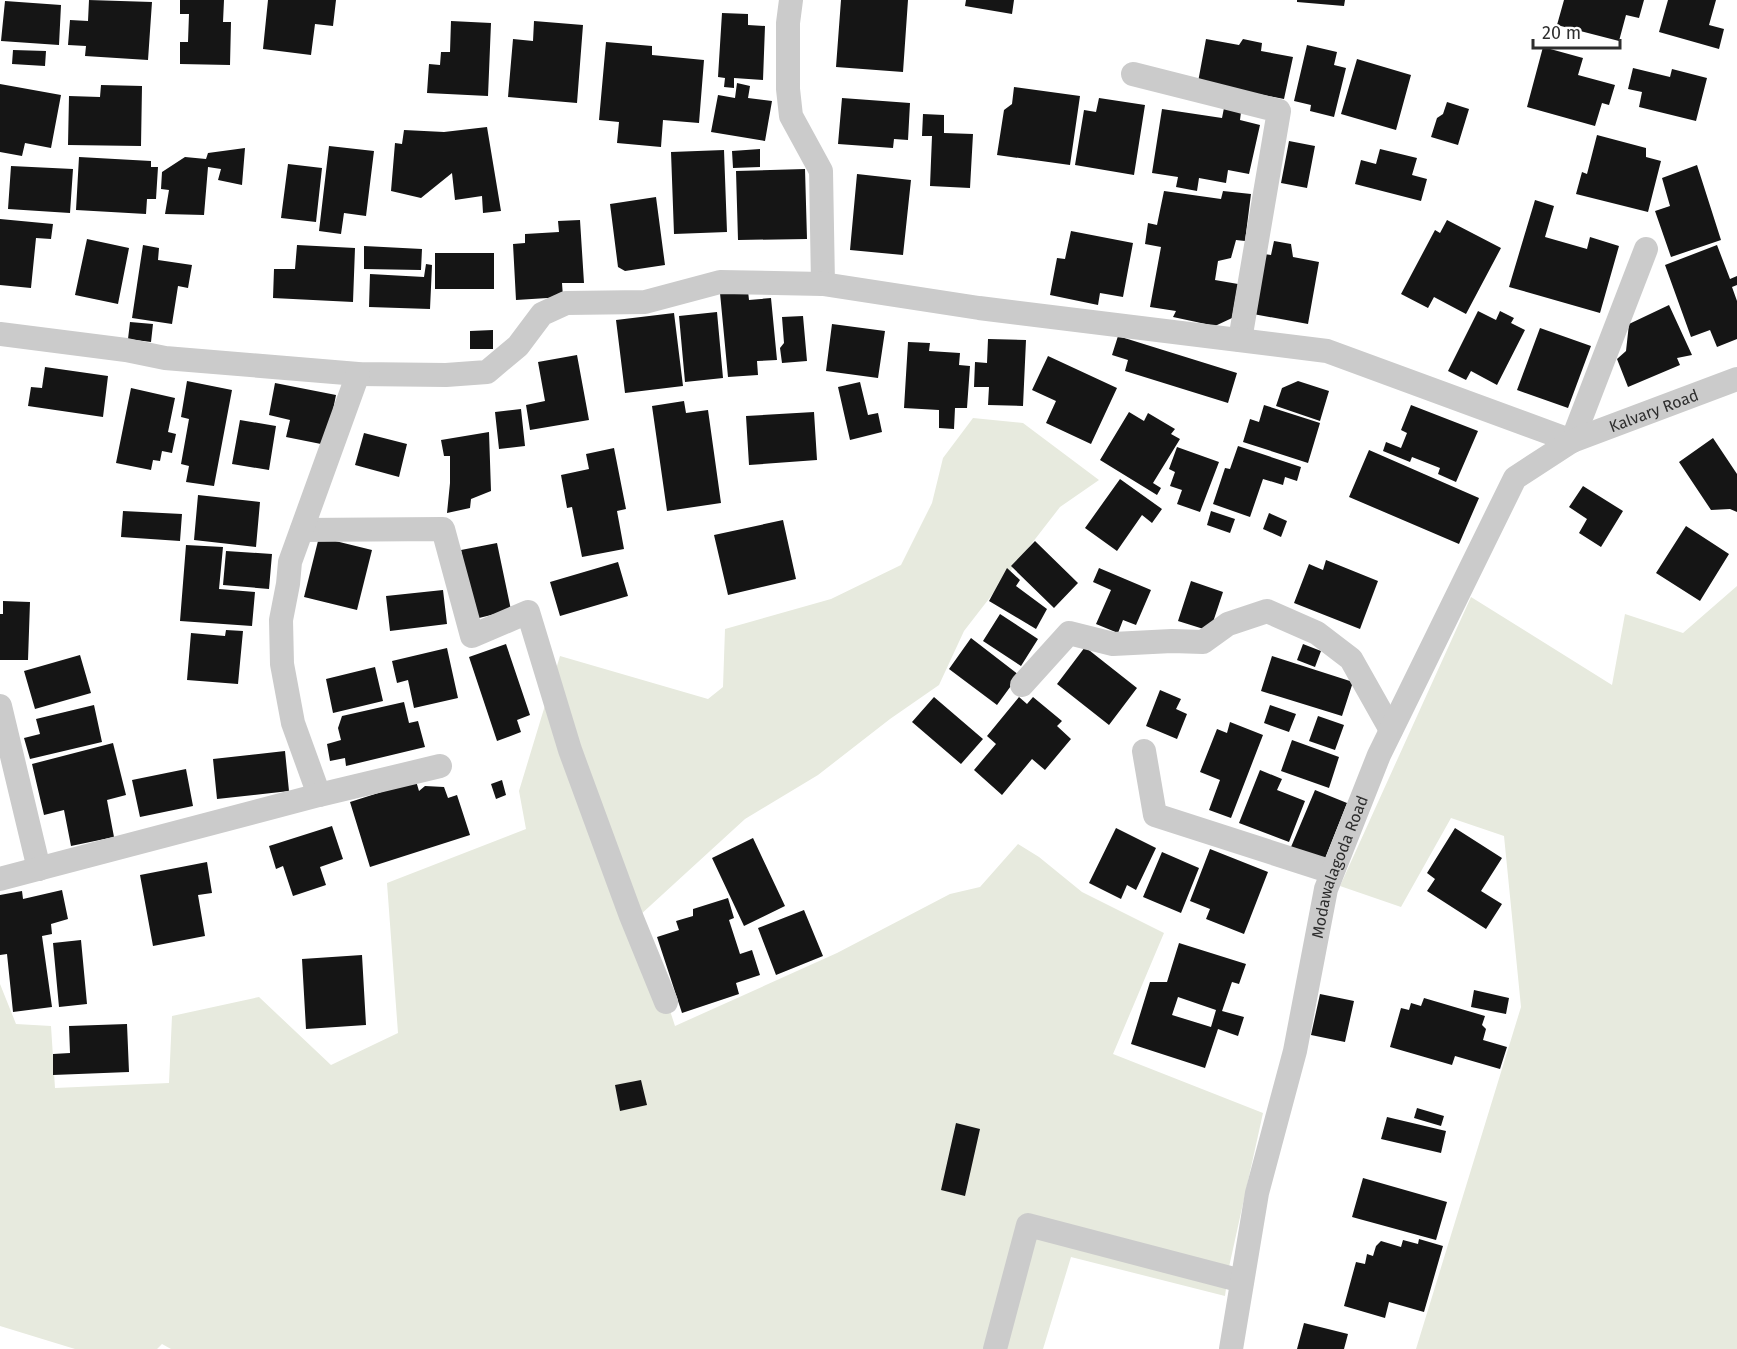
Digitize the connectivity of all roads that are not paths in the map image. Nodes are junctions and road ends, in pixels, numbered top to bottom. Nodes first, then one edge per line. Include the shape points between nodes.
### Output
1 (790, 0) edge
2 (1133, 74) dead end
3 (1646, 249) dead end
4 (823, 284) junction
5 (0, 334) edge
6 (1240, 340) junction
7 (358, 374) junction
8 (1737, 379) edge
9 (1572, 441) junction
10 (302, 530) junction
11 (1022, 685) dead end
12 (0, 706) edge
13 (1391, 730) junction
14 (1144, 752) dead end
15 (440, 766) dead end
16 (319, 795) junction
17 (39, 869) junction
18 (1332, 872) junction
19 (0, 879) edge
20 (666, 1002) dead end
21 (1242, 1281) junction
22 (995, 1349) edge
23 (1231, 1349) edge

1 - 4 street via 791,116 821,171
2 - 6 street via 1279,111
3 - 9 street
4 - 6 street via 979,308
4 - 7 street via 720,282 645,302 566,303 542,314 518,346 487,372
5 - 7 street via 165,358
6 - 9 street via 1327,351
7 - 10 street
8 - 9 street, Kalvary Road
9 - 13 street, Modawalagoda Road via 1515,478
10 - 16 street via 290,562 281,620 282,664 292,723
10 - 20 street via 443,529 472,636 528,612 570,750
11 - 13 street via 1069,633 1113,644 1203,642 1228,624 1267,611 1317,633 1351,659
12 - 17 street
13 - 18 street, Modawalagoda Road
14 - 18 street via 1155,815
15 - 16 street
16 - 17 street
17 - 19 street
18 - 21 street, Modawalagoda Road via 1294,1052 1257,1192
21 - 22 street via 1028,1225
21 - 23 street, Modawalagoda Road

